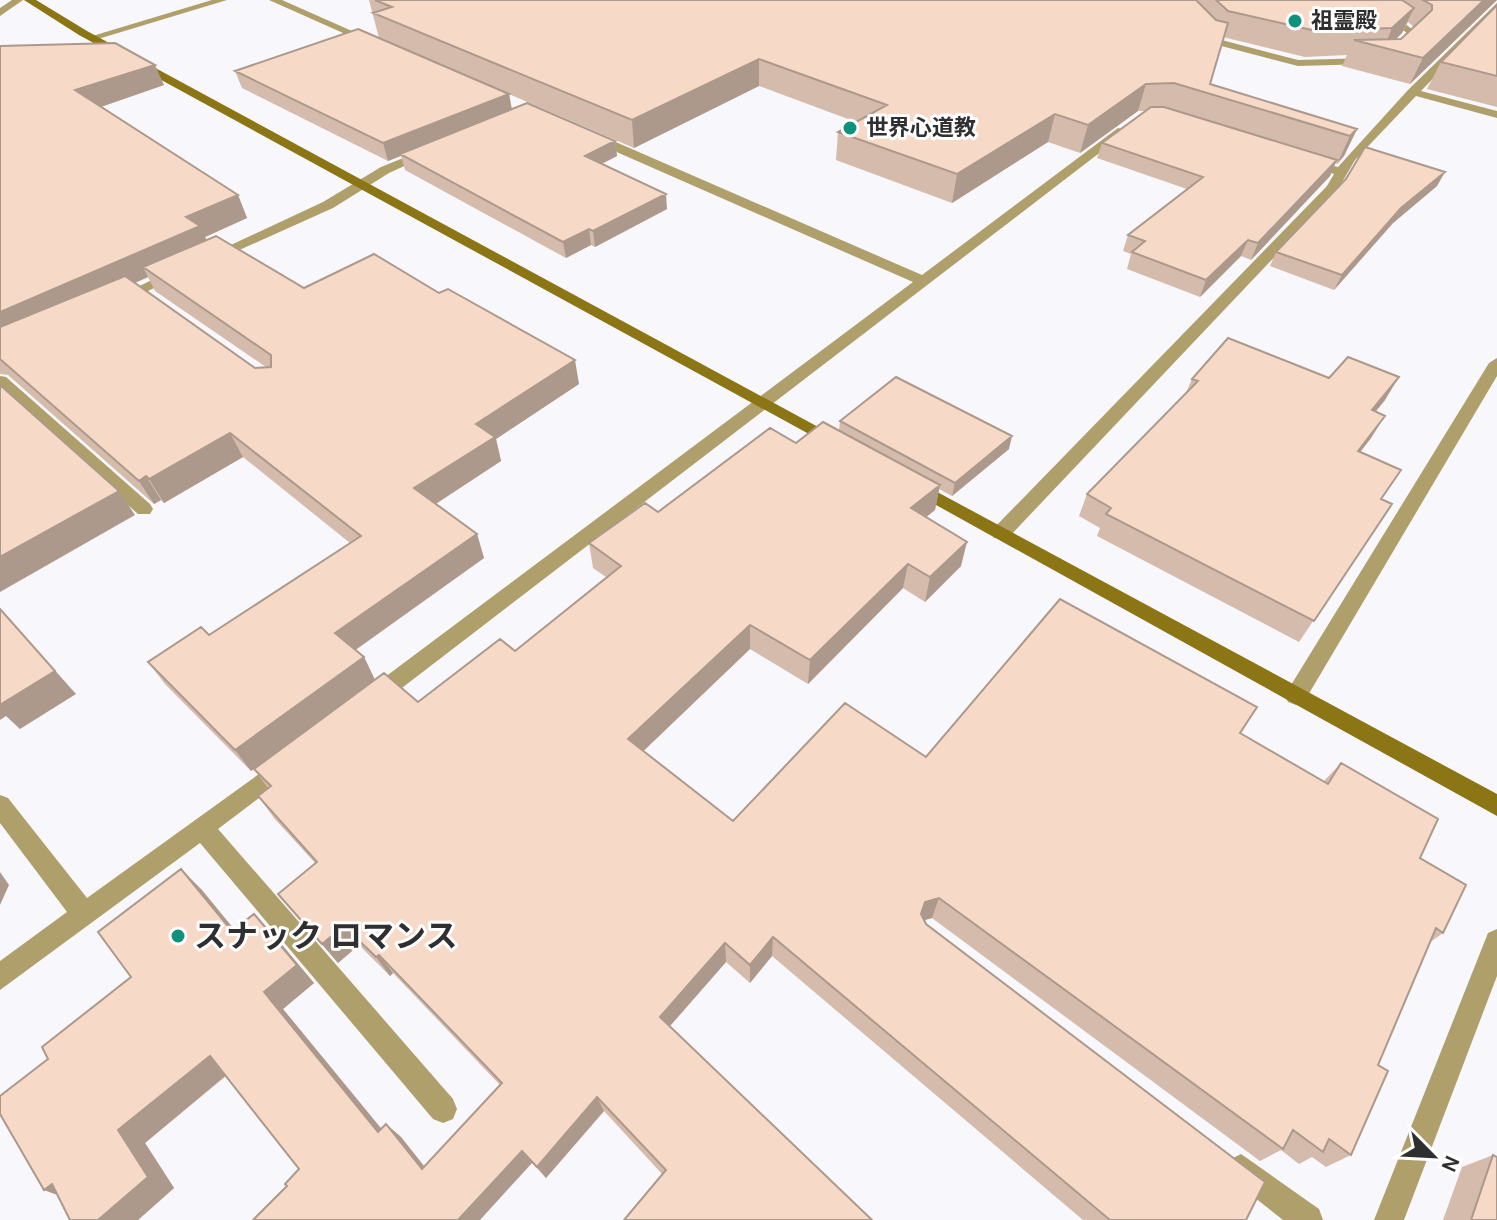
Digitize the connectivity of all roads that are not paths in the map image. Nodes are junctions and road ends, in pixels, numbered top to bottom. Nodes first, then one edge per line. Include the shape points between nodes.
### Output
1 (18, 0) edge
2 (29, 0) edge
3 (222, 0) edge
4 (274, 0) edge
5 (1193, 0) edge
6 (1363, 0) edge
7 (1497, 6) edge
8 (0, 13) edge
9 (94, 37) junction
10 (388, 49) edge
11 (1277, 58) junction
12 (1267, 65) dead end
13 (1412, 92) junction
14 (1497, 115) edge
15 (1129, 125) edge
16 (574, 129) edge
17 (443, 146) edge
18 (1295, 158) edge
19 (1340, 172) junction
20 (362, 185) junction
21 (197, 264) edge
22 (182, 270) edge
23 (921, 280) junction
24 (97, 308) edge
25 (1497, 363) edge
26 (0, 381) edge
27 (763, 402) junction
28 (855, 453) edge
29 (895, 475) edge
30 (144, 509) edge
31 (1001, 533) junction
32 (1296, 696) junction
33 (351, 715) edge
34 (301, 752) edge
35 (0, 805) edge
36 (1497, 806) edge
37 (201, 827) junction
38 (84, 914) junction
39 (1497, 942) edge
40 (0, 977) edge
41 (443, 1109) dead end
42 (1220, 1153) edge
43 (1308, 1220) edge
44 (1389, 1220) edge

1 - 8 street
2 - 9 street
3 - 9 street
4 - 10 street
5 - 11 street via 1181,8 1214,41
6 - 11 street via 1413,33 1385,60 1298,63
7 - 13 street
9 - 20 street
11 - 12 street
13 - 14 street
13 - 19 street
15 - 23 street
16 - 23 street
17 - 20 street
18 - 19 street
19 - 31 street via 1332,188
20 - 21 street
20 - 27 street
22 - 24 street via 145,294
23 - 27 street
25 - 32 street
26 - 30 street
27 - 28 street
27 - 33 street
29 - 31 street
31 - 32 street
32 - 36 street
34 - 37 street
35 - 38 street
37 - 38 street
37 - 41 street
38 - 40 street
39 - 44 street
42 - 43 street

